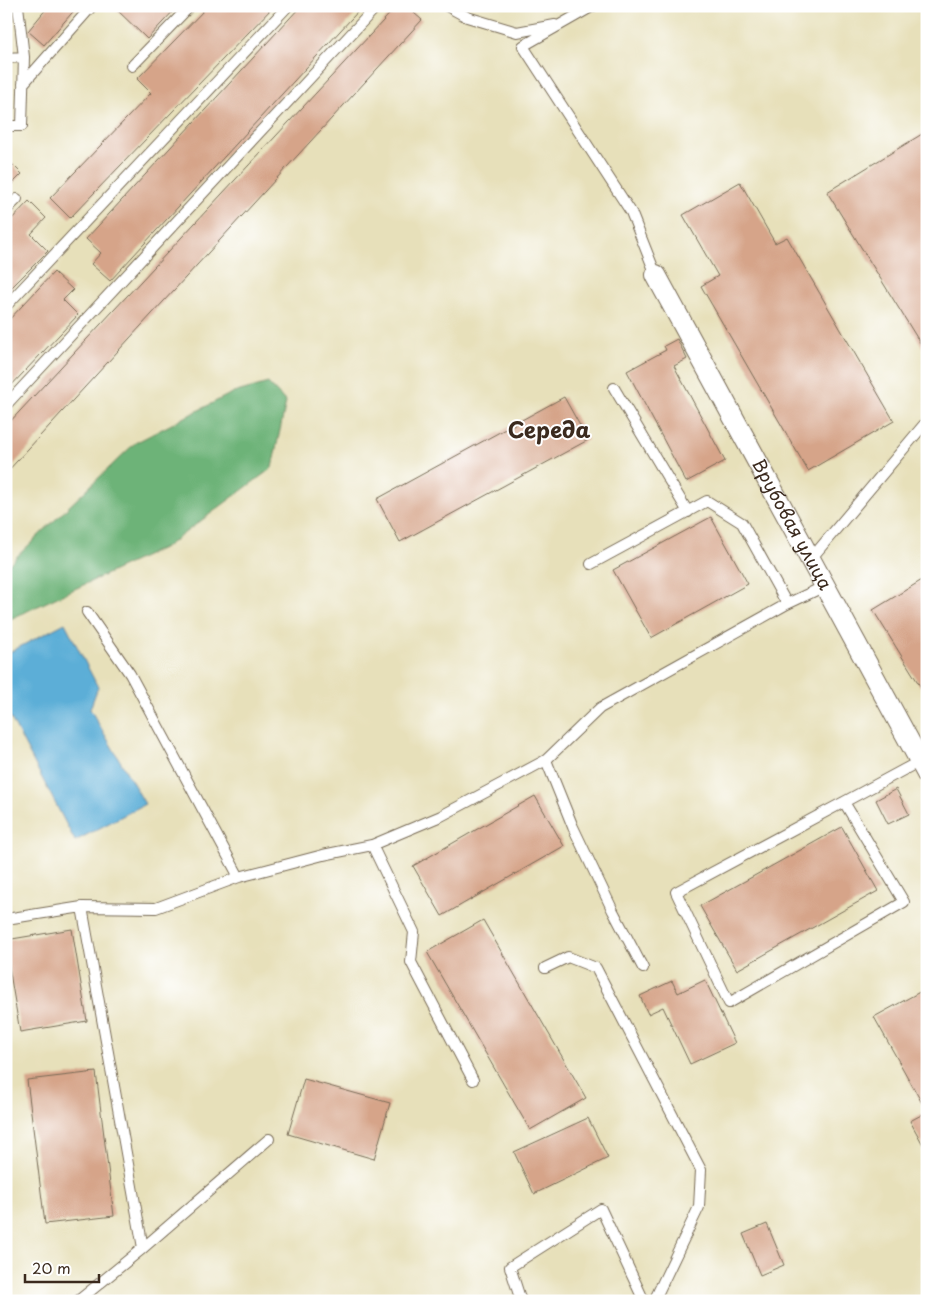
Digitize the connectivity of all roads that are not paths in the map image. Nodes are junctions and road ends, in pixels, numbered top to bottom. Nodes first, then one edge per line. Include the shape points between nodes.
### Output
1 (18, 6) edge
2 (92, 6) edge
3 (190, 6) edge
4 (288, 6) edge
5 (377, 6) edge
6 (447, 6) edge
7 (593, 6) edge
8 (563, 23) junction
9 (24, 57) junction
10 (6, 58) edge
11 (132, 66) dead end
12 (23, 84) junction
13 (6, 126) edge
14 (17, 199) dead end
15 (6, 210) edge
16 (656, 275) joint
17 (6, 306) edge
18 (614, 388) dead end
19 (6, 405) edge
20 (927, 420) edge
21 (688, 512) junction
22 (810, 560) junction
23 (591, 564) dead end
24 (825, 586) junction
25 (787, 604) junction
26 (87, 612) dead end
27 (546, 760) junction
28 (923, 768) edge
29 (844, 802) junction
30 (372, 846) junction
31 (239, 878) junction
32 (82, 907) junction
33 (6, 918) edge
34 (545, 968) dead end
35 (643, 968) dead end
36 (472, 1080) dead end
37 (269, 1139) dead end
38 (143, 1248) junction
39 (78, 1301) edge
40 (521, 1301) edge
41 (644, 1301) edge
42 (654, 1301) edge

1 - 9 lane
2 - 12 lane
3 - 11 lane
4 - 17 lane
5 - 19 lane
6 - 8 lane via 467,17 517,32
7 - 8 lane
8 - 16 lane via 523,46 631,212
9 - 10 lane
9 - 12 lane
12 - 13 lane via 22,126
14 - 15 lane
16 - 22 street, Врубовая улица
18 - 21 lane
20 - 22 lane
21 - 23 lane
21 - 25 lane via 708,501 742,523
22 - 24 street, Врубовая улица
24 - 25 lane
24 - 28 street, Врубовая улица
25 - 27 lane via 600,708
26 - 31 lane via 130,674
27 - 30 lane via 441,816
27 - 35 lane via 573,827
28 - 29 lane
29 - 29 lane via 904,902 730,1003 676,892
30 - 31 lane via 323,855
30 - 36 lane via 414,932 411,962
31 - 32 lane via 156,908
32 - 33 lane
32 - 38 lane
34 - 42 lane via 568,957 596,968 701,1170 699,1206
37 - 38 lane
38 - 39 lane
40 - 41 lane via 510,1267 601,1209

